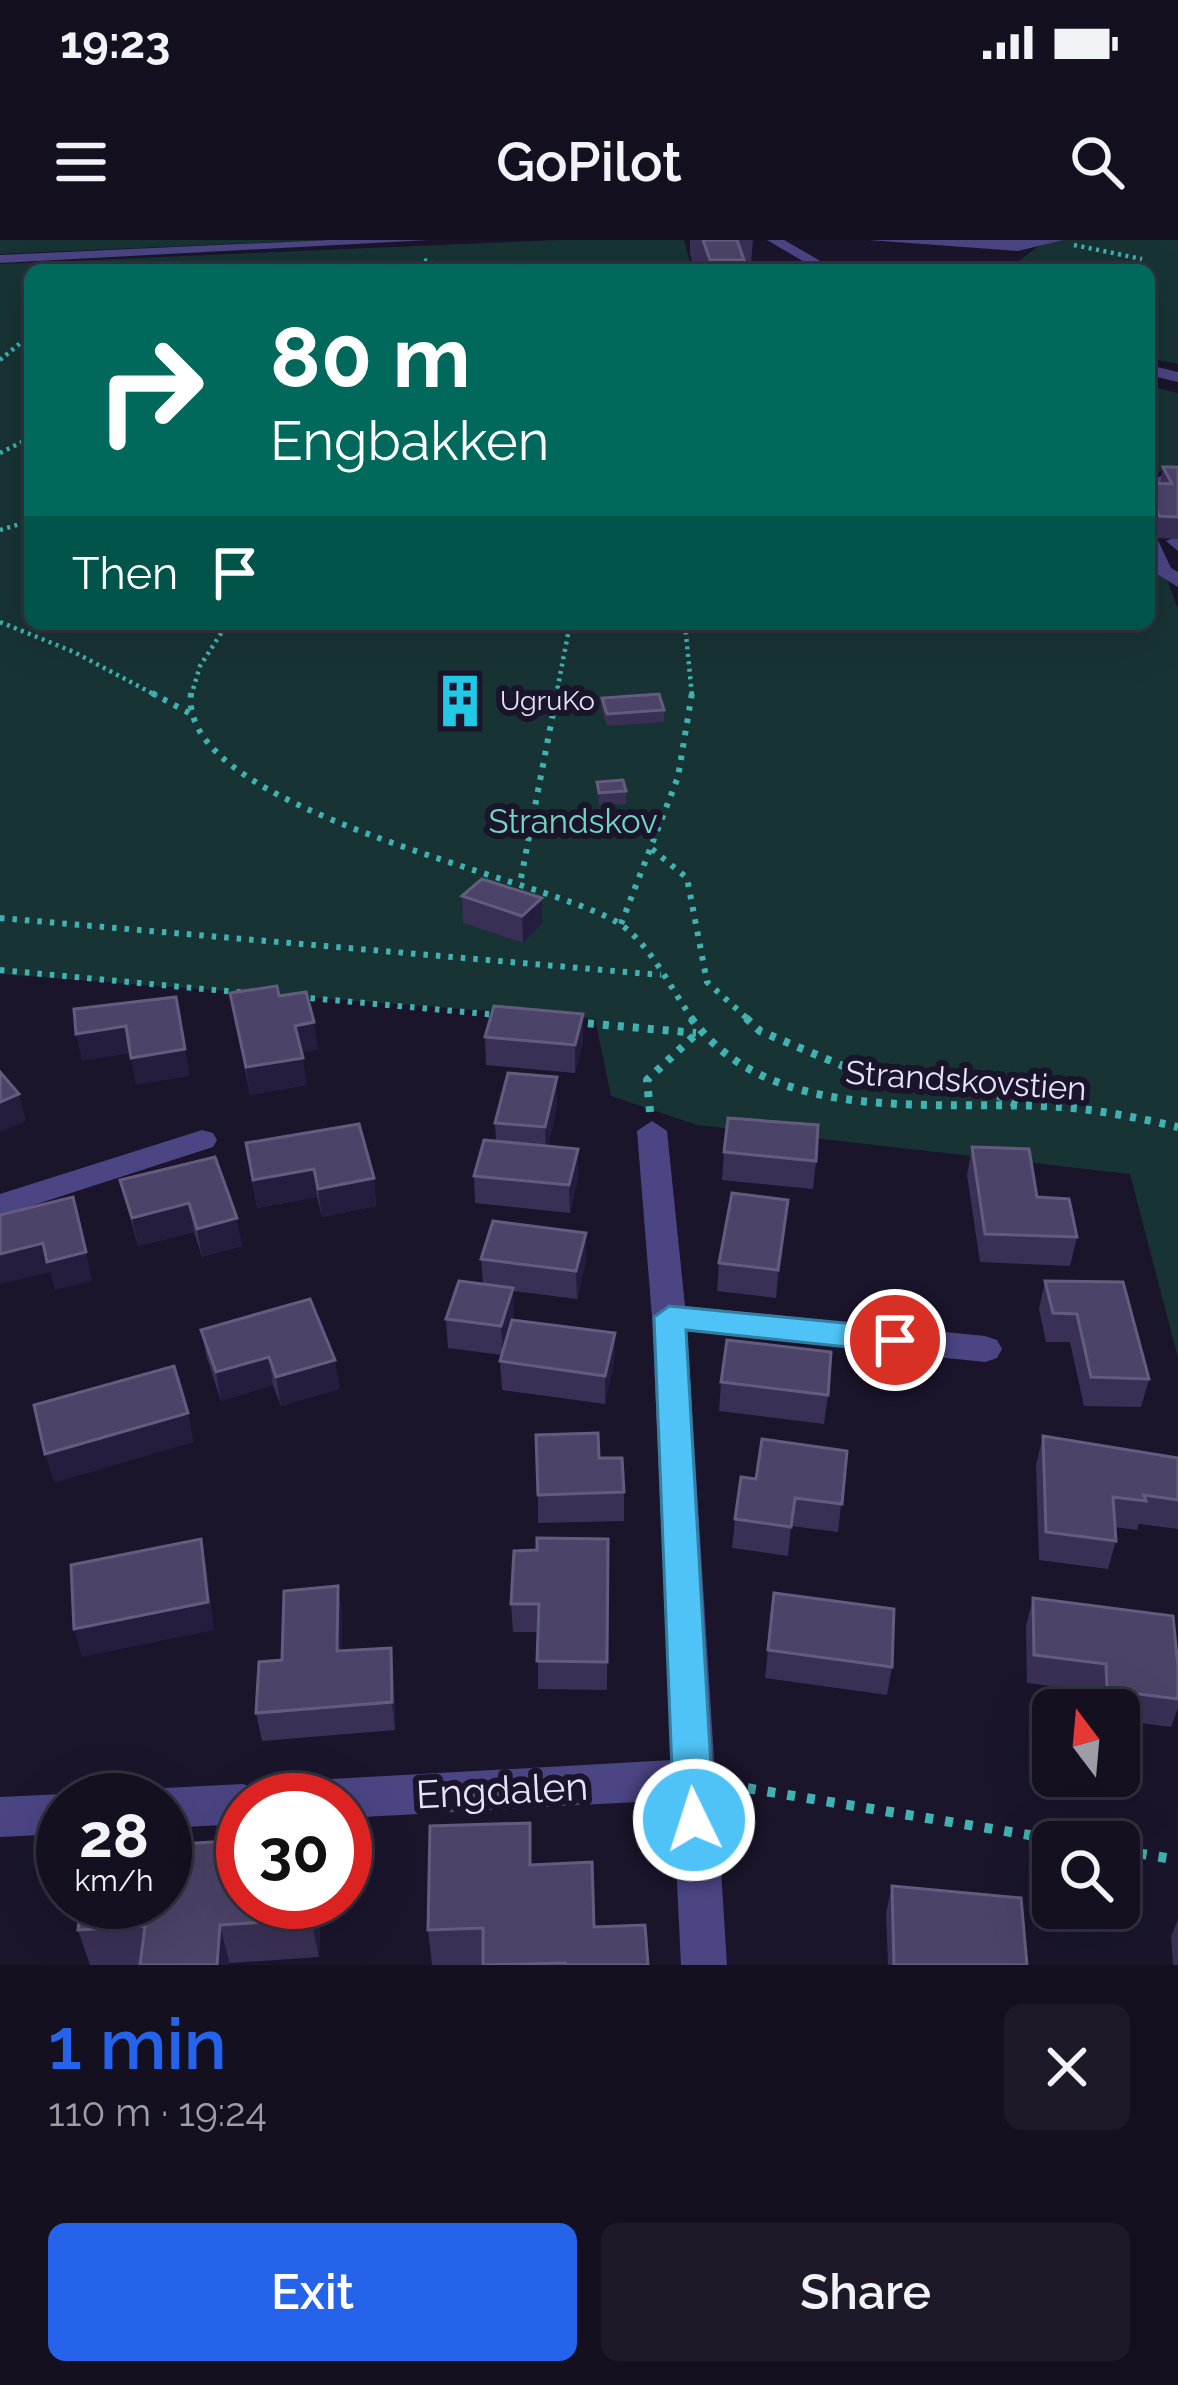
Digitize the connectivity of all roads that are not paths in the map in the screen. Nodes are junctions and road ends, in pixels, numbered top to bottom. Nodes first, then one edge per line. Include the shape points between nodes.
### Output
1 (408, 240) edge
2 (422, 240) edge
3 (774, 240) edge
4 (875, 240) edge
5 (1062, 242) edge
6 (0, 259) edge
7 (818, 264) edge
8 (1155, 554) edge
9 (1178, 580) edge
10 (652, 1130) road end
11 (202, 1140) dead end
12 (0, 1205) edge
13 (669, 1317) junction
14 (985, 1349) dead end
15 (692, 1779) junction
16 (372, 1797) edge
17 (36, 1815) edge
18 (0, 1817) edge
19 (704, 1965) edge

1 - 2 street
1 - 6 street
3 - 7 street
4 - 5 street
8 - 9 street
10 - 13 street
11 - 12 street
13 - 14 street
13 - 15 street
15 - 16 street, Engdalen
15 - 19 street
17 - 18 street

